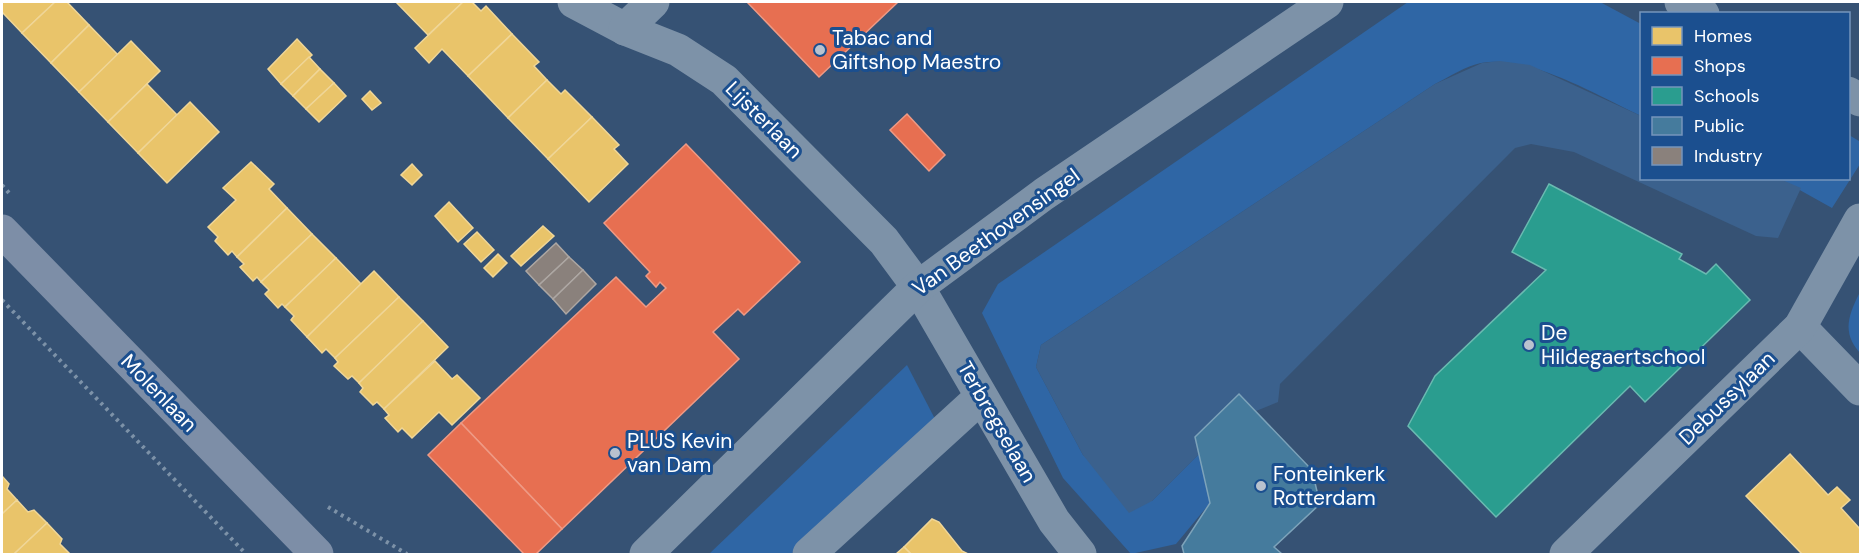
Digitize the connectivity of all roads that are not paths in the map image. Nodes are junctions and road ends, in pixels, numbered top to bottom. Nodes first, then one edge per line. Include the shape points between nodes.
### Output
1 (574, 2) edge
2 (653, 2) edge
3 (1327, 2) edge
4 (1681, 2) edge
5 (1699, 12) edge
6 (625, 29) junction
7 (1860, 220) edge
8 (2, 231) edge
9 (918, 287) junction
10 (1800, 327) junction
11 (1860, 389) edge
12 (981, 397) junction
13 (317, 555) edge
14 (646, 555) edge
15 (809, 555) edge
16 (1080, 555) edge
17 (1566, 555) edge

1 - 6 street, Lijsterlaan
2 - 6 street
3 - 9 street, Van Beethovensingel via 1044,194
4 - 5 street
6 - 9 street, Lijsterlaan via 678,50 724,80 884,241
7 - 10 street, Debussylaan
8 - 13 main road, Molenlaan
9 - 12 street, Terbregselaan
9 - 14 street, Van Beethovensingel
10 - 11 street
10 - 17 street, Debussylaan
12 - 15 street
12 - 16 street, Terbregselaan via 1054,521

